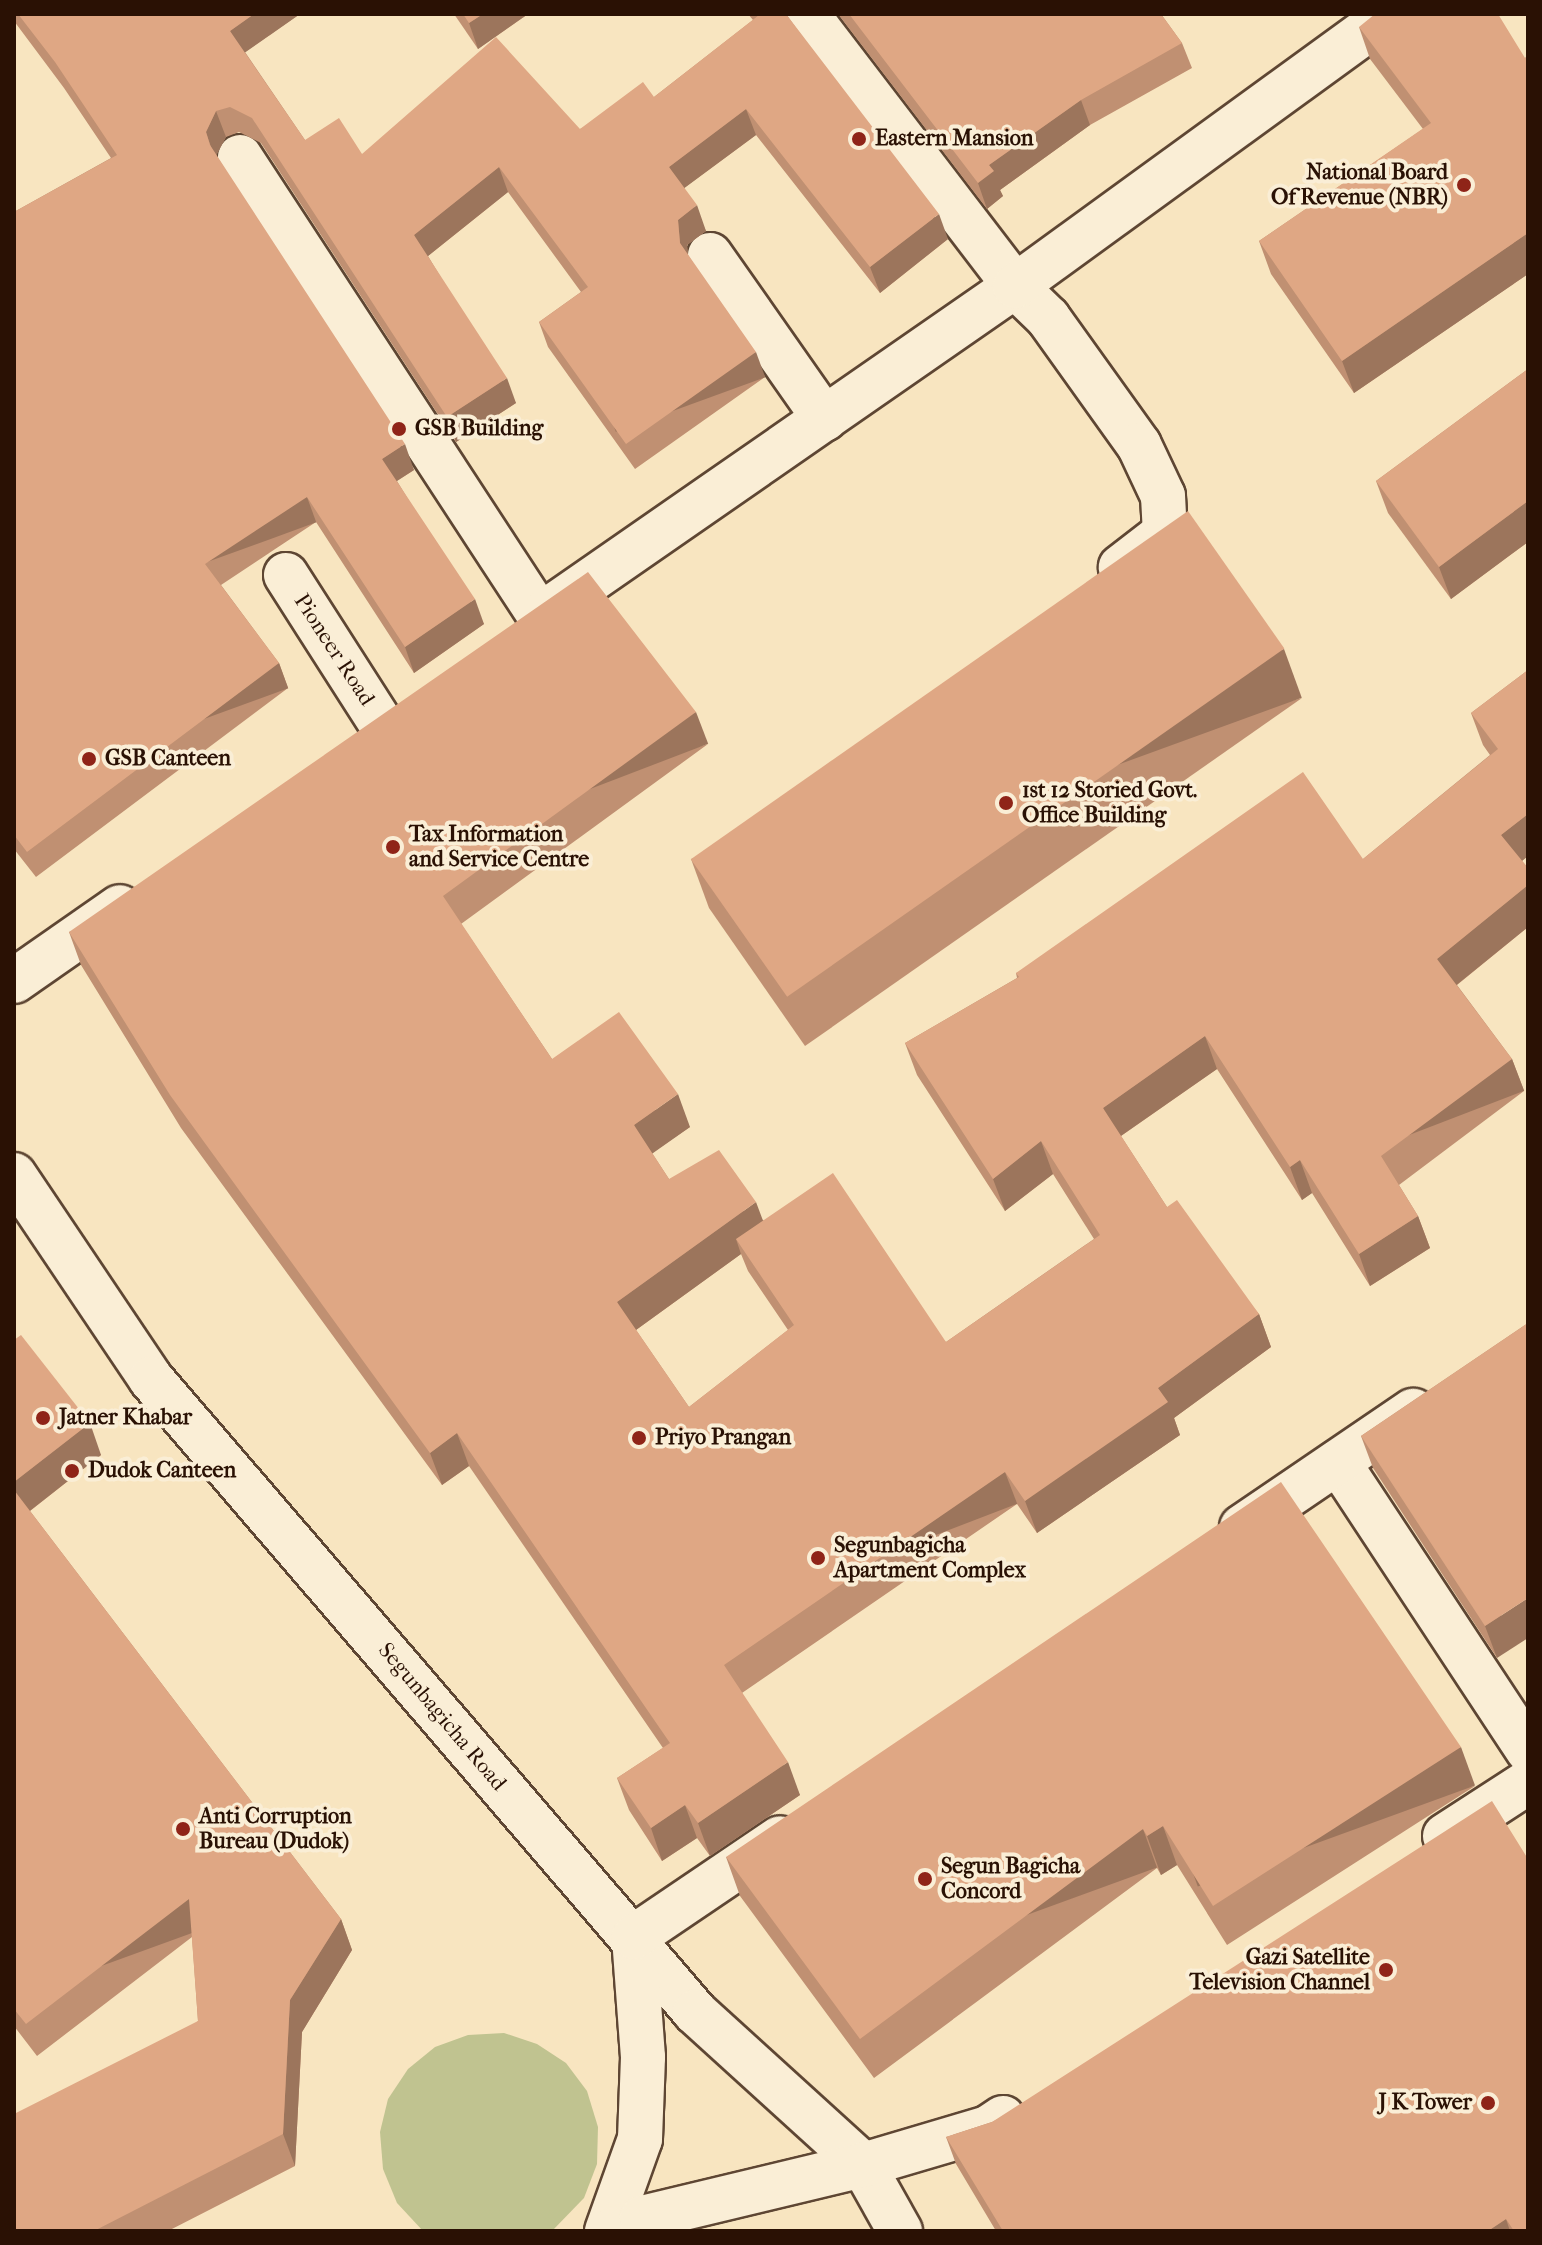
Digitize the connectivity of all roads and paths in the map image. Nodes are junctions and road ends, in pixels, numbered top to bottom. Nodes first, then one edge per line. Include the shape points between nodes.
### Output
1 (807, 14) edge
2 (1390, 14) edge
3 (240, 157) dead end
4 (710, 255) dead end
5 (1015, 286) junction
6 (825, 419) junction
7 (286, 575) dead end
8 (1094, 588) edge
9 (540, 616) junction
10 (503, 641) edge
11 (418, 700) edge
12 (382, 725) junction
13 (342, 753) edge
14 (158, 880) edge
15 (14, 981) edge
16 (14, 1175) edge
17 (1452, 1385) edge
18 (1338, 1462) junction
19 (1207, 1550) edge
20 (1528, 1750) edge
21 (1528, 1782) edge
22 (816, 1814) edge
23 (1409, 1858) edge
24 (634, 1937) junction
25 (1040, 2094) edge
26 (863, 2165) junction
27 (627, 2228) edge
28 (900, 2231) edge

1 - 5 street
2 - 5 street
3 - 9 street
4 - 6 street
5 - 6 street
5 - 8 street via 1048,318 1139,445 1163,496 1165,533
6 - 9 street
7 - 12 street, Pioneer Road
9 - 10 street
11 - 12 street
12 - 13 street
14 - 15 street
16 - 24 street, Segunbagicha Road via 151,1379 573,1873
17 - 18 street
18 - 19 street
18 - 20 street
21 - 23 street
22 - 24 street
24 - 26 street, Segunbagicha Road via 695,2012 752,2069
24 - 27 street via 643,2057 640,2139
25 - 26 street via 988,2128
26 - 27 street
26 - 28 street, Segunbagicha Road

